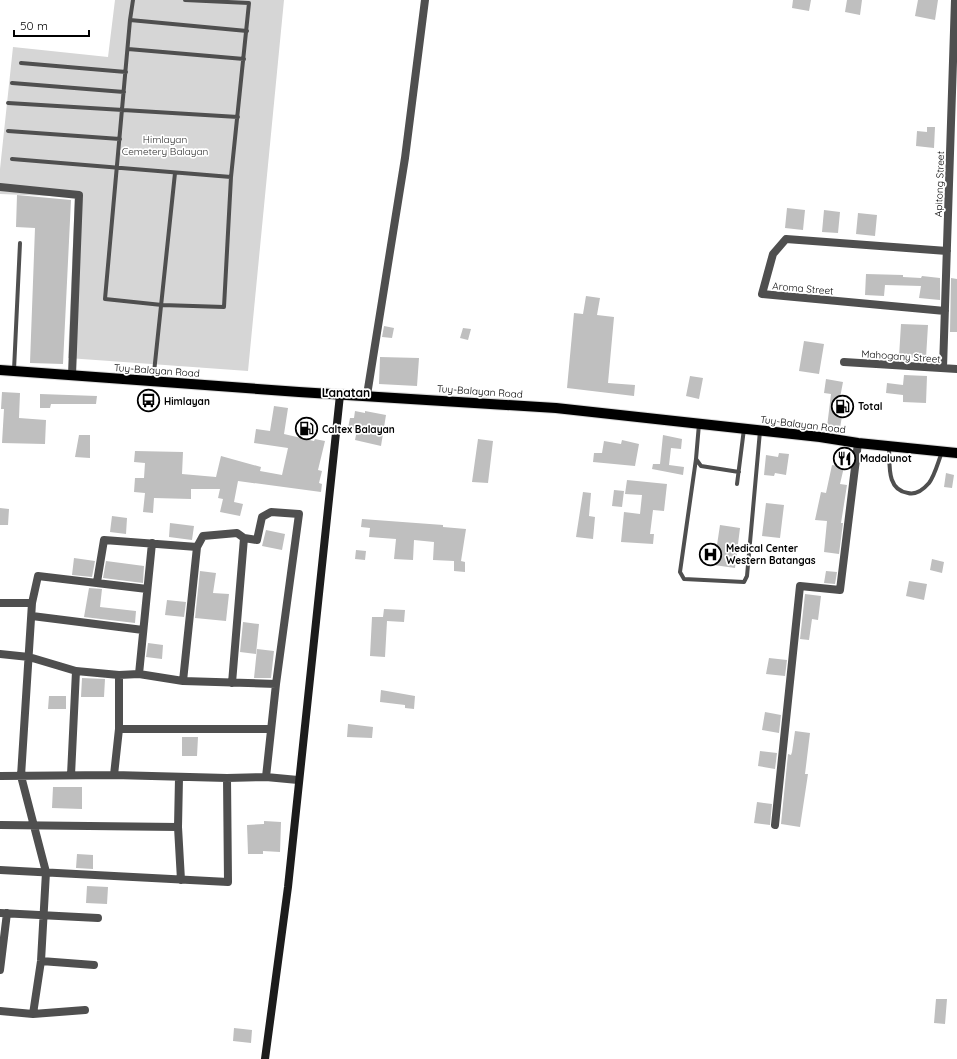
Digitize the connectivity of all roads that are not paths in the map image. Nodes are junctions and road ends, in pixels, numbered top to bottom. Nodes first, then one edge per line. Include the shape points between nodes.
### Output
1 (134, 0) edge
2 (185, 0) edge
3 (425, 0) edge
4 (955, 0) edge
5 (130, 20) junction
6 (246, 31) junction
7 (128, 49) junction
8 (244, 59) junction
9 (21, 63) dead end
10 (126, 72) junction
11 (12, 82) dead end
12 (124, 92) junction
13 (8, 103) dead end
14 (122, 109) junction
15 (238, 117) junction
16 (8, 131) dead end
17 (120, 139) junction
18 (12, 159) dead end
19 (117, 167) junction
20 (175, 173) junction
21 (231, 177) junction
22 (0, 187) edge
23 (20, 243) dead end
24 (947, 251) junction
25 (162, 305) junction
26 (945, 311) junction
27 (844, 362) dead end
28 (943, 368) junction
29 (957, 369) edge
30 (0, 370) edge
31 (14, 371) junction
32 (72, 375) junction
33 (153, 382) junction
34 (340, 395) junction
35 (367, 395) junction
36 (699, 424) junction
37 (744, 428) junction
38 (760, 430) junction
39 (858, 443) junction
40 (889, 445) junction
41 (942, 452) junction
42 (957, 453) edge
43 (696, 459) junction
44 (738, 472) junction
45 (737, 484) dead end
46 (244, 538) junction
47 (152, 542) junction
48 (197, 547) junction
49 (97, 582) junction
50 (147, 589) junction
51 (0, 603) edge
52 (32, 603) junction
53 (32, 616) junction
54 (143, 630) junction
55 (0, 654) edge
56 (29, 657) junction
57 (76, 671) junction
58 (139, 674) junction
59 (119, 675) junction
60 (183, 681) junction
61 (232, 683) junction
62 (276, 684) junction
63 (119, 729) junction
64 (271, 729) junction
65 (114, 775) junction
66 (0, 776) edge
67 (21, 776) junction
68 (71, 776) junction
69 (266, 777) junction
70 (179, 778) junction
71 (227, 778) junction
72 (298, 780) junction
73 (775, 825) dead end
74 (0, 826) edge
75 (34, 826) junction
76 (178, 827) junction
77 (0, 870) edge
78 (46, 872) junction
79 (181, 880) junction
80 (3, 913) edge
81 (44, 916) junction
82 (98, 918) dead end
83 (41, 961) junction
84 (94, 965) dead end
85 (0, 970) edge
86 (85, 1010) dead end
87 (0, 1011) edge
88 (33, 1014) junction
89 (265, 1059) edge

1 - 5 lane
2 - 6 lane via 249,3
3 - 35 street via 406,158
4 - 24 street, Apitong Street
5 - 6 lane
5 - 7 lane
6 - 8 lane
7 - 8 lane
7 - 10 lane
8 - 15 lane
9 - 10 lane
10 - 12 lane
11 - 12 lane
12 - 14 lane
13 - 14 lane
14 - 15 lane
14 - 17 lane
15 - 21 lane
16 - 17 lane
17 - 19 lane
18 - 19 lane
19 - 20 lane
19 - 25 lane via 105,299
20 - 21 lane
20 - 25 lane
21 - 25 lane via 224,307
22 - 32 street via 79,195
23 - 31 lane
24 - 26 street, Apitong Street
24 - 26 street, Aroma Street via 786,239 773,254 762,294
25 - 33 lane
26 - 28 street, Apitong Street
27 - 28 street, Mahogany Street
28 - 29 street, Mahogany Street
30 - 31 main road, Tuy-Balayan Road
31 - 32 main road, Tuy-Balayan Road
32 - 33 main road, Tuy-Balayan Road
33 - 34 main road, Tuy-Balayan Road
34 - 35 main road, Tuy-Balayan Road
34 - 72 street
35 - 36 main road, Tuy-Balayan Road via 556,408
36 - 37 main road, Tuy-Balayan Road
36 - 43 lane
37 - 38 main road, Tuy-Balayan Road
37 - 44 lane
38 - 39 main road, Tuy-Balayan Road
38 - 43 lane via 747,576 744,582 693,581 684,579 680,572
39 - 40 main road, Tuy-Balayan Road
39 - 73 street via 840,590 800,586
40 - 41 main road, Tuy-Balayan Road
40 - 41 lane via 893,485 900,492 914,494 929,482
41 - 42 main road, Tuy-Balayan Road
43 - 44 lane via 701,466
44 - 45 lane
46 - 48 street via 237,533 202,536
46 - 61 street
46 - 62 street via 257,540 262,517 271,512 299,514
47 - 48 street
47 - 49 street via 104,540
47 - 50 street
48 - 60 street
49 - 50 street
49 - 52 street via 38,576
50 - 54 street
51 - 52 street
52 - 53 street
53 - 54 street
53 - 56 street
54 - 58 street
55 - 56 street
56 - 57 street
56 - 67 street
57 - 59 street
57 - 68 street
58 - 59 street
58 - 60 street
59 - 63 street
60 - 61 street
61 - 62 street
62 - 64 street
63 - 64 street
63 - 65 street
64 - 69 street
65 - 68 street
65 - 70 street
66 - 67 street
67 - 68 street
67 - 75 street
69 - 71 street
69 - 72 street
70 - 71 street
70 - 76 street
71 - 79 street via 228,882
72 - 89 street via 288,887
74 - 75 street
75 - 76 street
75 - 78 street
76 - 79 street
77 - 78 street
78 - 79 street
78 - 81 street
80 - 81 street
80 - 85 street
81 - 82 street
81 - 83 street
83 - 84 street
83 - 88 street
86 - 88 street
87 - 88 street

